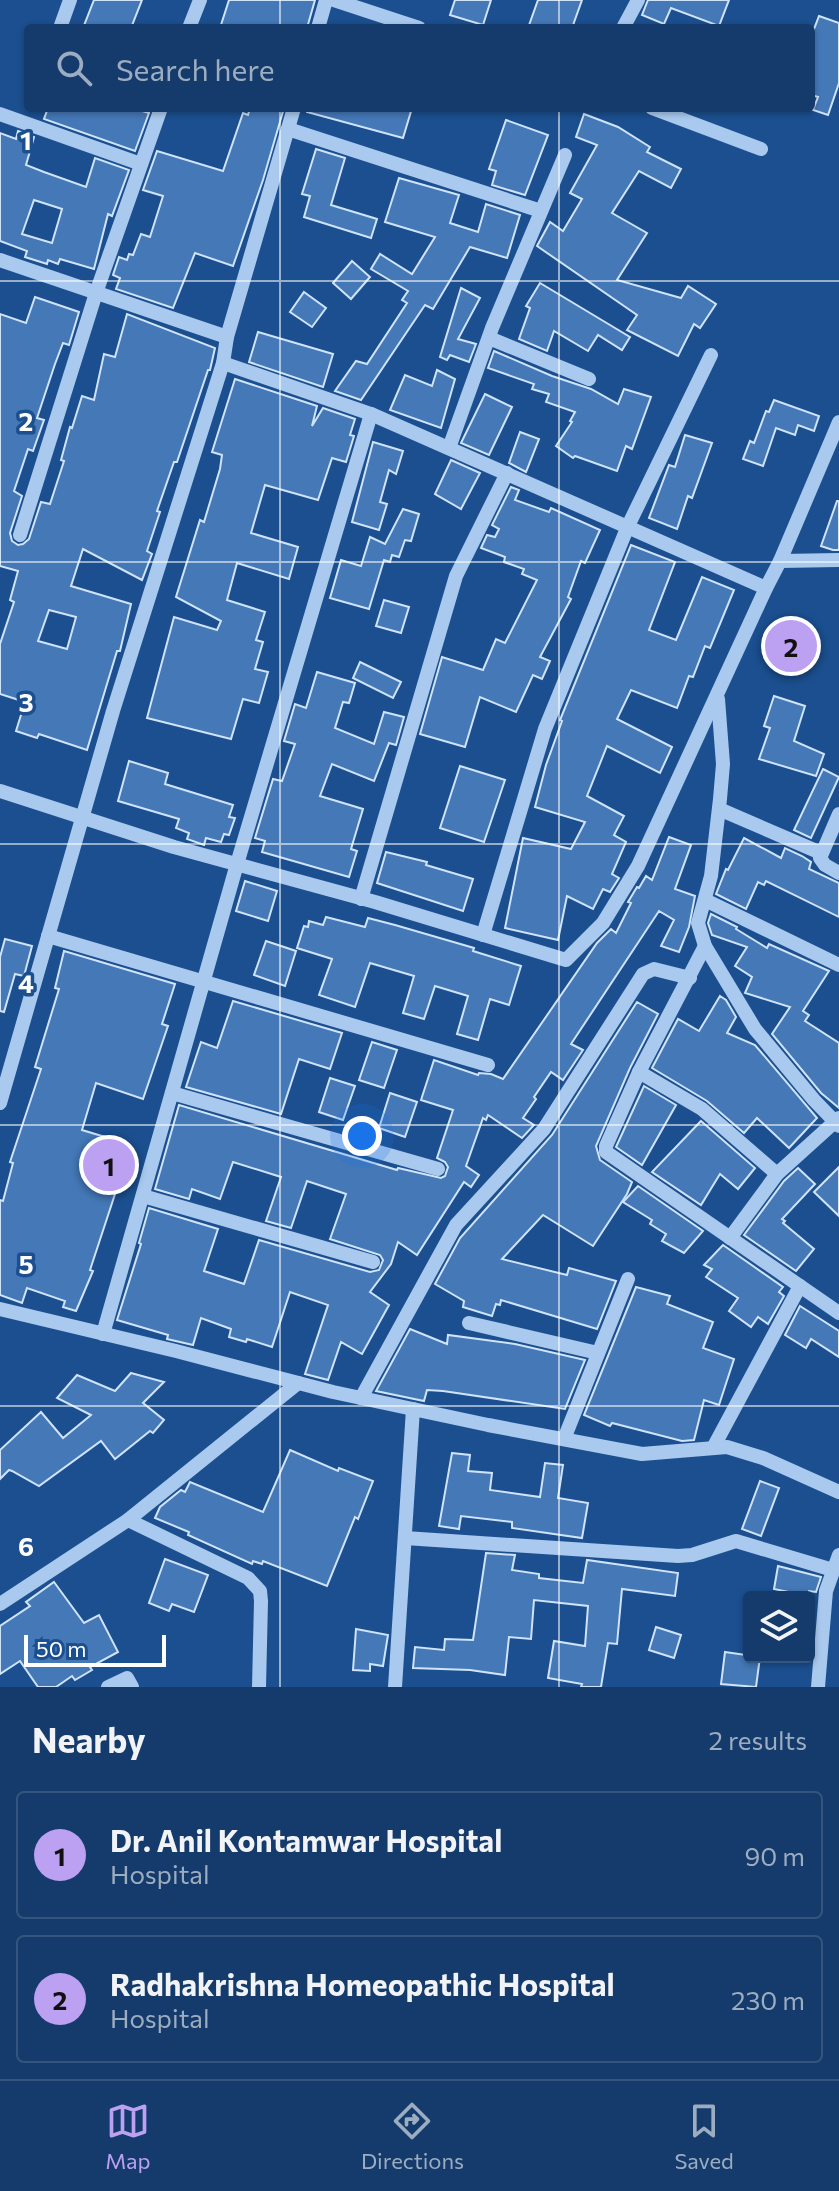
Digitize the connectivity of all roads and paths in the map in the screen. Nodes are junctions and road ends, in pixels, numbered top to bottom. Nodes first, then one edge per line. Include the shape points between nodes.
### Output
1 (70, 0) edge
2 (200, 0) edge
3 (326, 0) edge
4 (334, 0) edge
5 (638, 0) edge
6 (61, 24) edge
7 (191, 24) edge
8 (319, 24) edge
9 (407, 24) edge
10 (625, 24) edge
11 (28, 112) edge
12 (160, 112) edge
13 (293, 112) edge
14 (663, 112) edge
15 (0, 114) edge
16 (24, 123) junction
17 (288, 129) junction
18 (761, 149) dead end
19 (565, 155) dead end
20 (141, 164) junction
21 (541, 211) junction
22 (0, 260) edge
23 (96, 293) junction
24 (227, 337) junction
25 (489, 338) junction
26 (711, 355) dead end
27 (223, 363) junction
28 (589, 379) dead end
29 (371, 414) junction
30 (839, 422) edge
31 (449, 448) junction
32 (507, 473) junction
33 (628, 526) junction
34 (20, 535) dead end
35 (839, 560) edge
36 (780, 561) junction
37 (766, 588) junction
38 (718, 697) junction
39 (0, 791) edge
40 (719, 809) junction
41 (839, 814) edge
42 (82, 819) junction
43 (821, 853) junction
44 (237, 864) junction
45 (839, 873) edge
46 (361, 899) junction
47 (705, 900) junction
48 (483, 935) junction
49 (48, 936) junction
50 (705, 946) junction
51 (839, 965) edge
52 (690, 978) junction
53 (204, 980) junction
54 (488, 1065) dead end
55 (639, 1072) junction
56 (172, 1093) junction
57 (0, 1103) edge
58 (838, 1122) edge
59 (438, 1169) dead end
60 (777, 1174) junction
61 (143, 1196) junction
62 (730, 1238) junction
63 (373, 1262) dead end
64 (628, 1279) dead end
65 (800, 1286) junction
66 (0, 1309) edge
67 (839, 1313) edge
68 (469, 1323) dead end
69 (103, 1334) junction
70 (598, 1353) junction
71 (298, 1383) junction
72 (361, 1398) junction
73 (413, 1409) junction
74 (564, 1439) junction
75 (713, 1448) junction
76 (839, 1492) edge
77 (128, 1520) junction
78 (405, 1538) junction
79 (839, 1555) edge
80 (833, 1570) junction
81 (0, 1604) edge
82 (108, 1687) edge
83 (132, 1687) edge
84 (259, 1687) edge
85 (395, 1687) edge
86 (818, 1687) edge

1 - 6 street
2 - 7 street
3 - 8 street
4 - 9 street
5 - 10 street
11 - 16 street
12 - 20 street
13 - 17 street
14 - 18 street
15 - 16 street
16 - 20 street
17 - 21 street
17 - 24 street
19 - 21 street
20 - 23 street
21 - 25 street
22 - 23 street
23 - 24 street
23 - 34 street
24 - 27 street
25 - 28 street
25 - 31 street
26 - 33 street
27 - 29 street
27 - 42 street
29 - 31 street
29 - 44 street
30 - 36 street
31 - 32 street
32 - 33 street
32 - 46 street via 456,576
33 - 37 street
33 - 48 street via 545,729
35 - 36 street
36 - 37 street
37 - 38 street
38 - 40 street via 723,764
38 - 48 street via 638,866 603,923 566,960
39 - 42 street
40 - 43 street
40 - 47 street
41 - 43 street
42 - 44 street
42 - 49 street
43 - 45 street via 825,865
44 - 46 street
44 - 53 street
46 - 48 street
47 - 50 street via 698,923
47 - 51 street
49 - 53 street
49 - 57 street
50 - 52 street
50 - 58 street via 755,1029
52 - 55 street
52 - 72 street via 660,970 643,974 544,1129 459,1222
53 - 54 street
53 - 56 street
55 - 60 street via 702,1109
55 - 62 street via 606,1152
56 - 59 street
56 - 61 street
58 - 60 street
60 - 62 street
61 - 63 street
61 - 69 street
62 - 65 street
64 - 70 street
65 - 67 street
65 - 75 street
66 - 69 street
68 - 70 street
69 - 71 street
70 - 74 street
71 - 72 street
71 - 77 street
72 - 73 street
73 - 74 street
73 - 78 street
74 - 75 street via 642,1454
75 - 76 street via 763,1458
77 - 81 street
77 - 84 street via 255,1583 261,1601
78 - 80 street via 678,1556 736,1541
78 - 85 street
79 - 80 street
80 - 86 street via 826,1591
82 - 83 street via 127,1678

